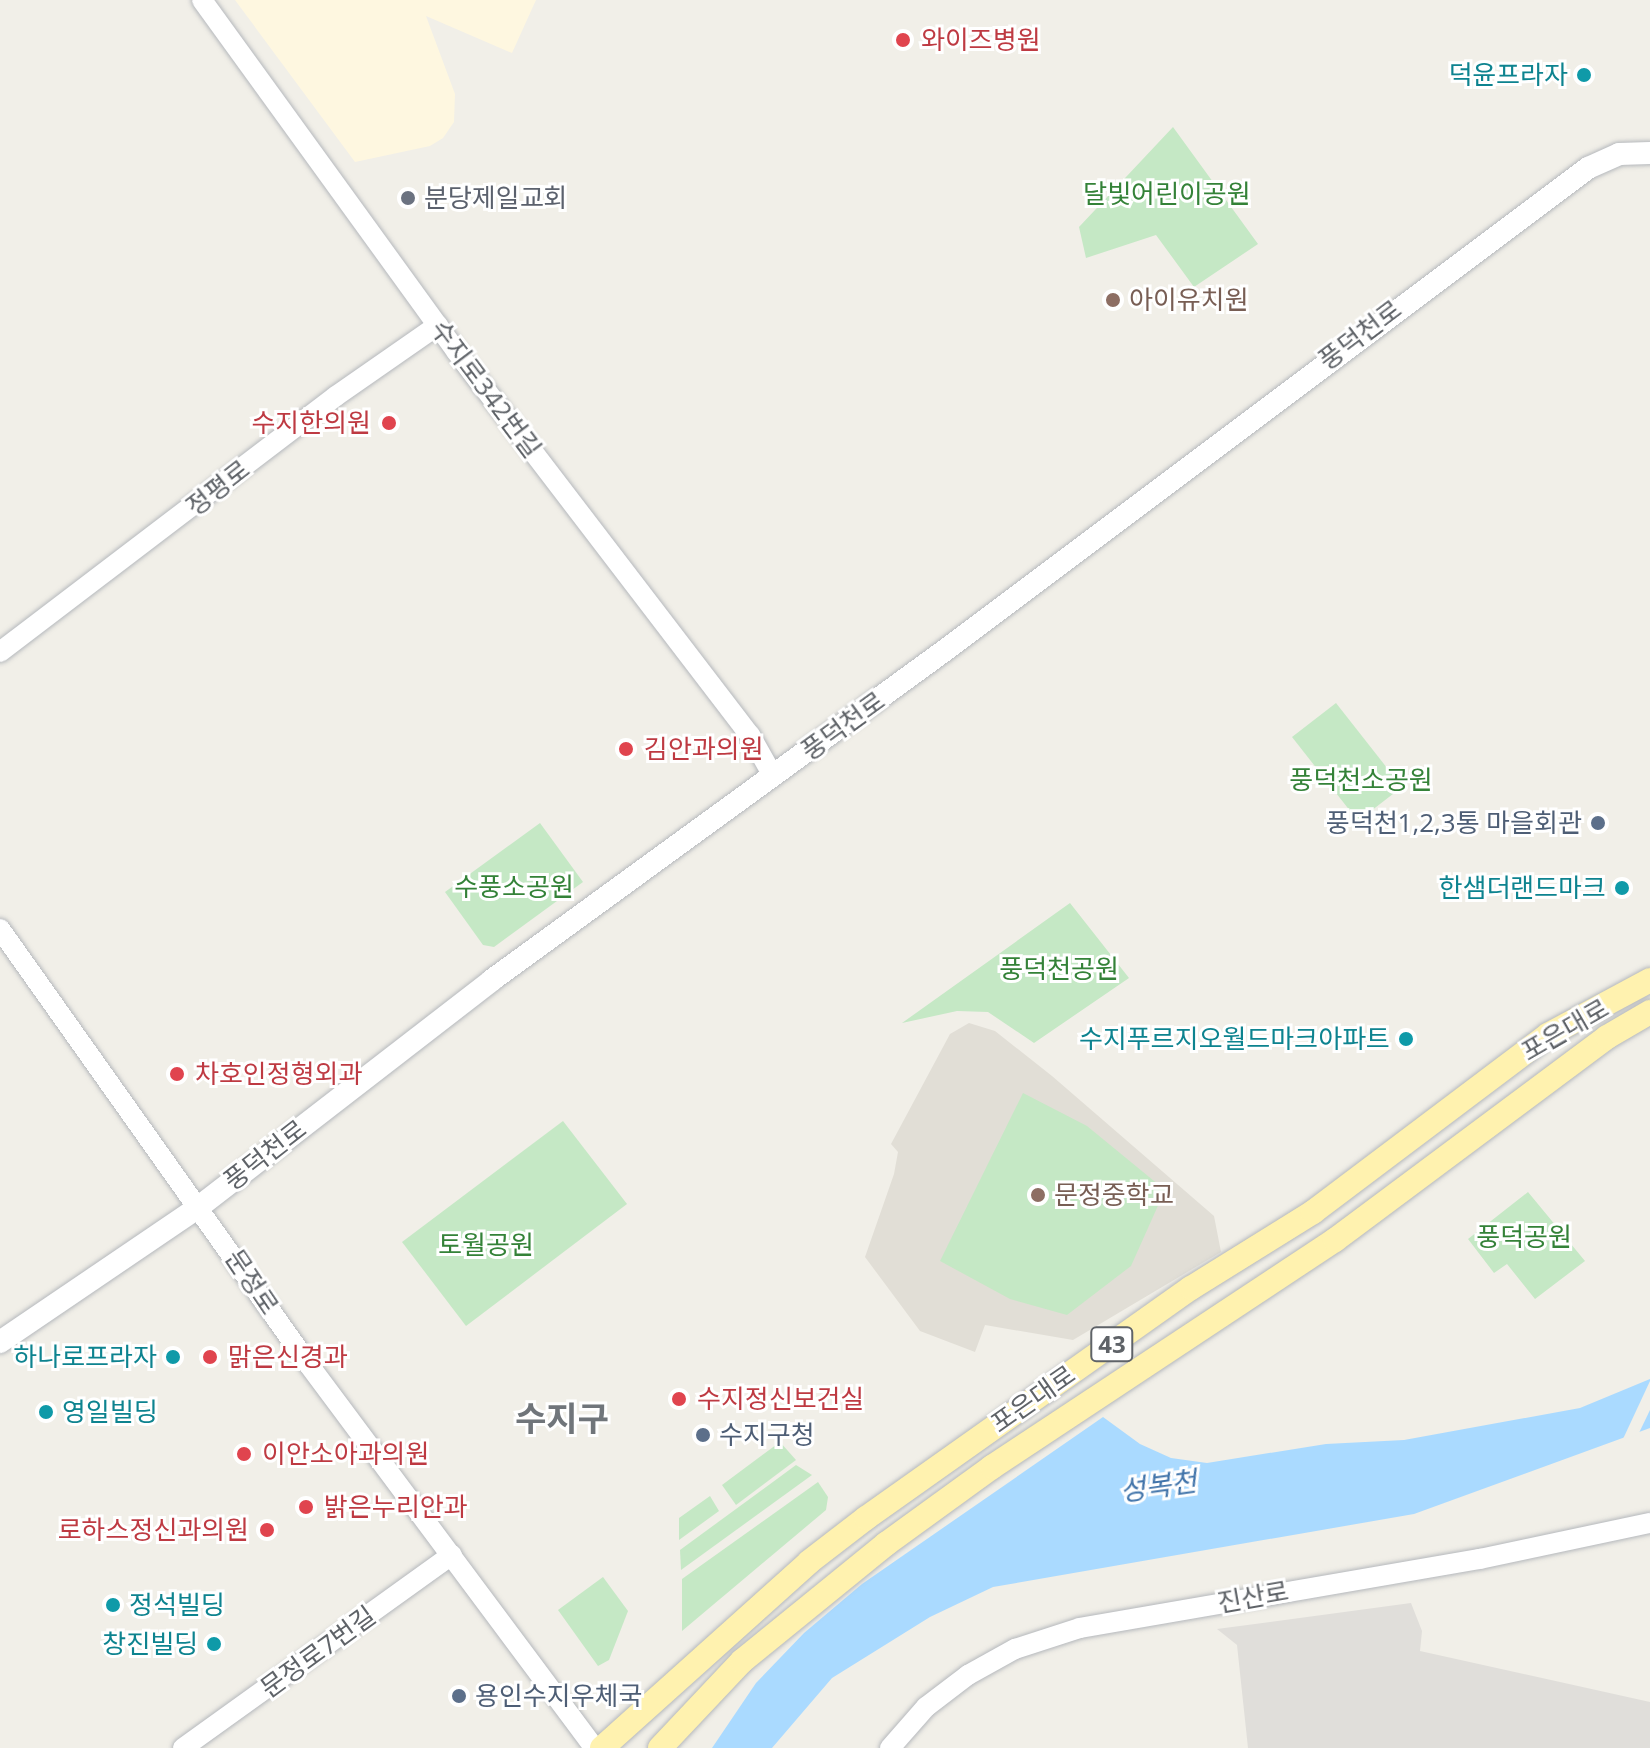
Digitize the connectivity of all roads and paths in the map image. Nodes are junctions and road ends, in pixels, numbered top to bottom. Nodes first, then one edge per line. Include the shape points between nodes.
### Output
1 (202, 0) edge
2 (1650, 153) edge
3 (438, 325) junction
4 (0, 652) edge
5 (773, 776) junction
6 (0, 929) edge
7 (1650, 980) edge
8 (1650, 1012) edge
9 (200, 1206) junction
10 (0, 1342) edge
11 (1650, 1523) edge
12 (452, 1555) junction
13 (183, 1748) edge
14 (594, 1748) edge
15 (602, 1748) edge
16 (660, 1748) edge
17 (890, 1748) edge

1 - 3 street, 수지로342번길
2 - 5 main road, 풍덕천로 via 1619,154 1588,168
3 - 4 street, 정평로 via 336,396
3 - 5 street, 수지로342번길 via 750,735
5 - 9 main road, 풍덕천로 via 492,980
6 - 9 street, 문정로
7 - 15 main road, 포은대로 / 43 via 1548,1035 1313,1212 1191,1288 866,1518 809,1562
8 - 16 main road, 포은대로 / 43 via 1607,1037 1335,1240 992,1467 886,1544 742,1661
9 - 10 main road, 풍덕천로
9 - 12 street, 문정로 via 309,1365
11 - 17 street, 진산로 via 1480,1559 1080,1628 1015,1649 968,1675 926,1707
12 - 13 street, 문정로7번길
12 - 14 street, 문정로

